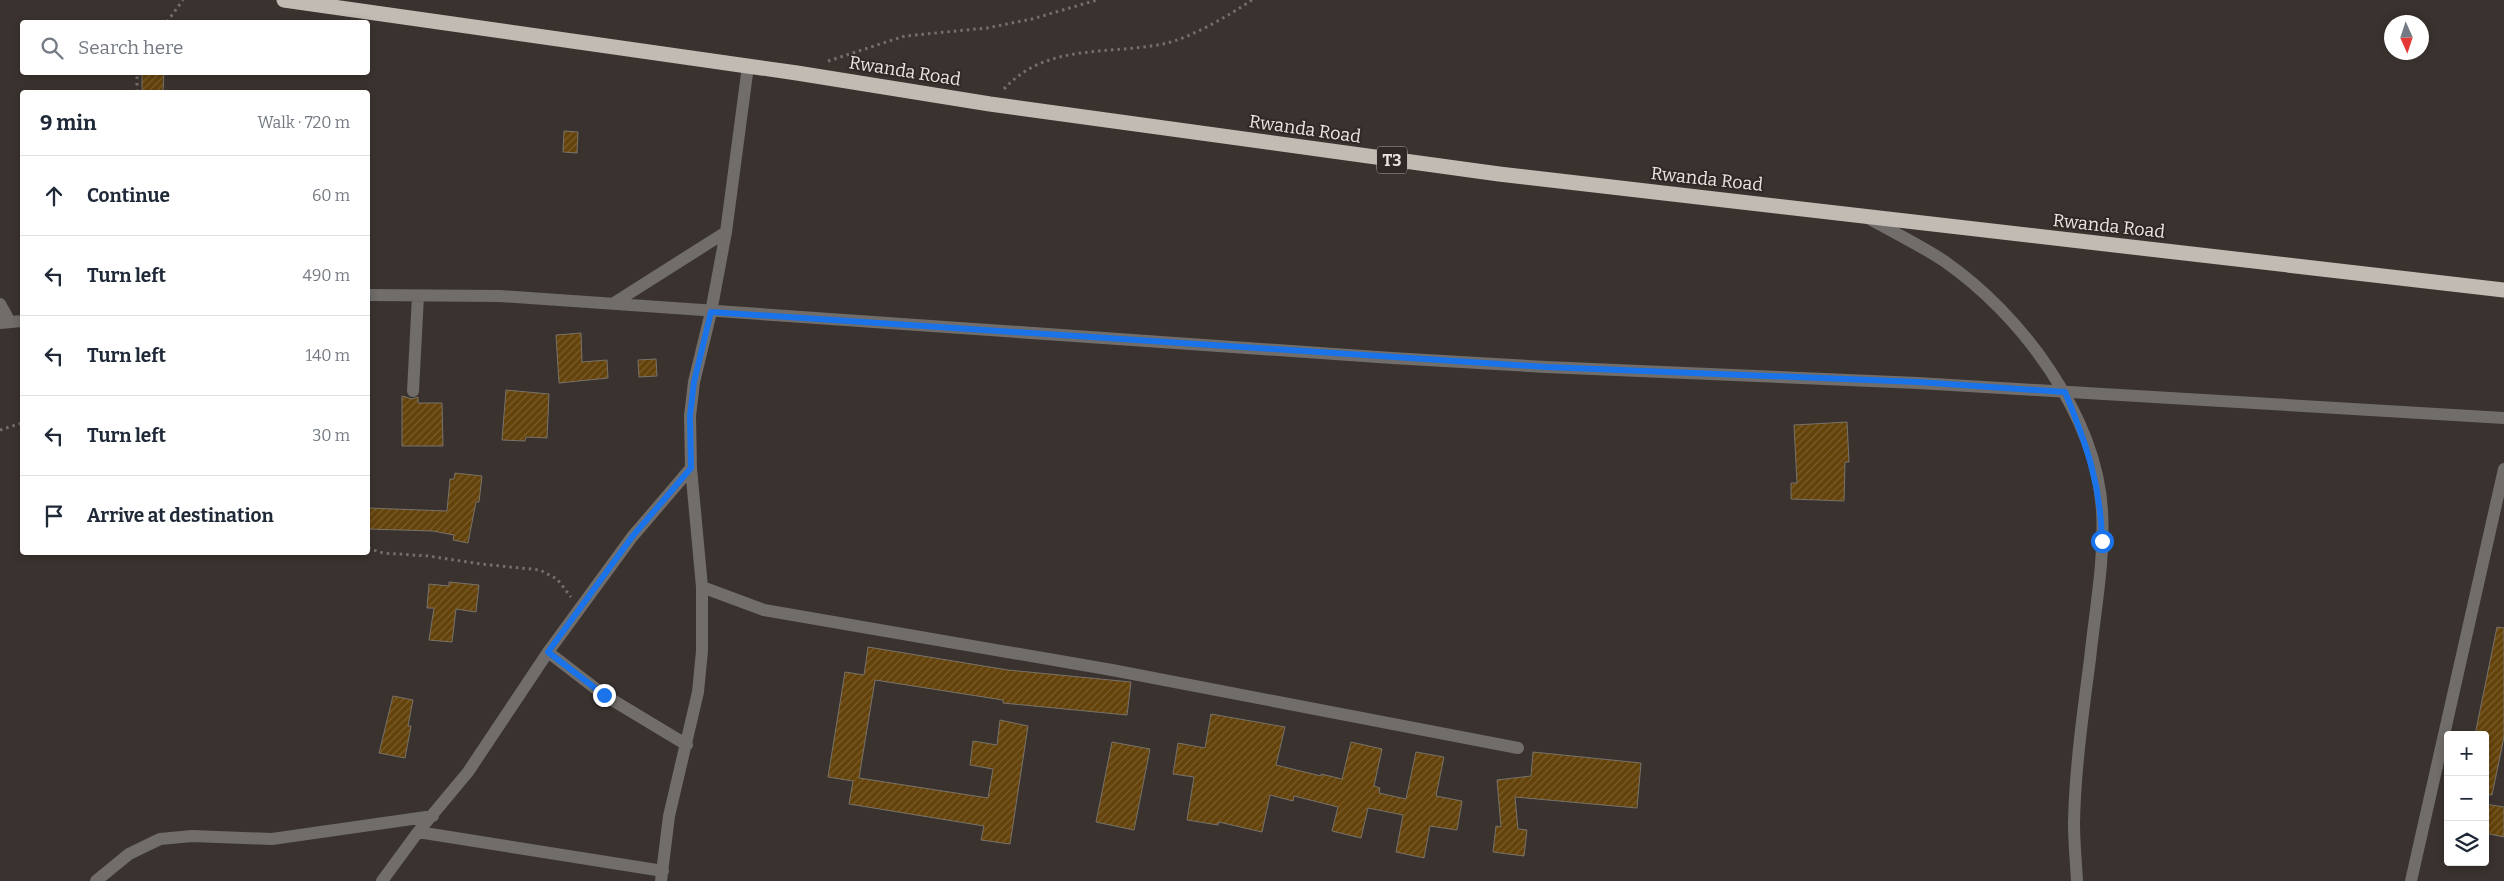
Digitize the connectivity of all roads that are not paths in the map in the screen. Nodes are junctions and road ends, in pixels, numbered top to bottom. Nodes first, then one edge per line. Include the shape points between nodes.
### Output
1 (284, 0) edge
2 (748, 66) junction
3 (1863, 215) junction
4 (726, 232) junction
5 (2504, 290) edge
6 (370, 295) edge
7 (418, 296) junction
8 (614, 303) junction
9 (0, 304) edge
10 (711, 312) junction
11 (11, 322) edge
12 (413, 391) dead end
13 (2065, 392) junction
14 (2504, 418) edge
15 (691, 468) junction
16 (2504, 469) edge
17 (702, 587) junction
18 (548, 652) junction
19 (687, 745) junction
20 (1518, 748) dead end
21 (434, 816) junction
22 (418, 832) junction
23 (662, 876) edge
24 (96, 881) edge
25 (382, 881) edge
26 (2077, 881) edge
27 (2411, 881) edge

1 - 2 highway, Rwanda Road / T3
2 - 3 highway, Rwanda Road / T3 via 990,104 1499,174
2 - 4 street
3 - 5 highway, Rwanda Road / T3
3 - 13 street via 1944,261 1985,294 2014,323
4 - 8 street
4 - 10 street
6 - 7 street
7 - 8 street via 500,296
7 - 12 street
8 - 10 street
9 - 11 street
10 - 13 street via 1517,365 1918,382
10 - 15 street via 694,382 690,416
13 - 14 street
13 - 26 street via 2086,442 2102,509 2100,578 2083,711 2074,823
15 - 17 street
15 - 18 street via 632,537
16 - 27 street
17 - 19 street via 702,651 698,692
17 - 20 street via 764,610 1112,670
18 - 19 street via 604,695
18 - 21 street via 468,772
19 - 23 street via 669,816
21 - 22 street
21 - 24 street via 272,839 192,836 160,840 129,854
22 - 23 street
22 - 25 street

